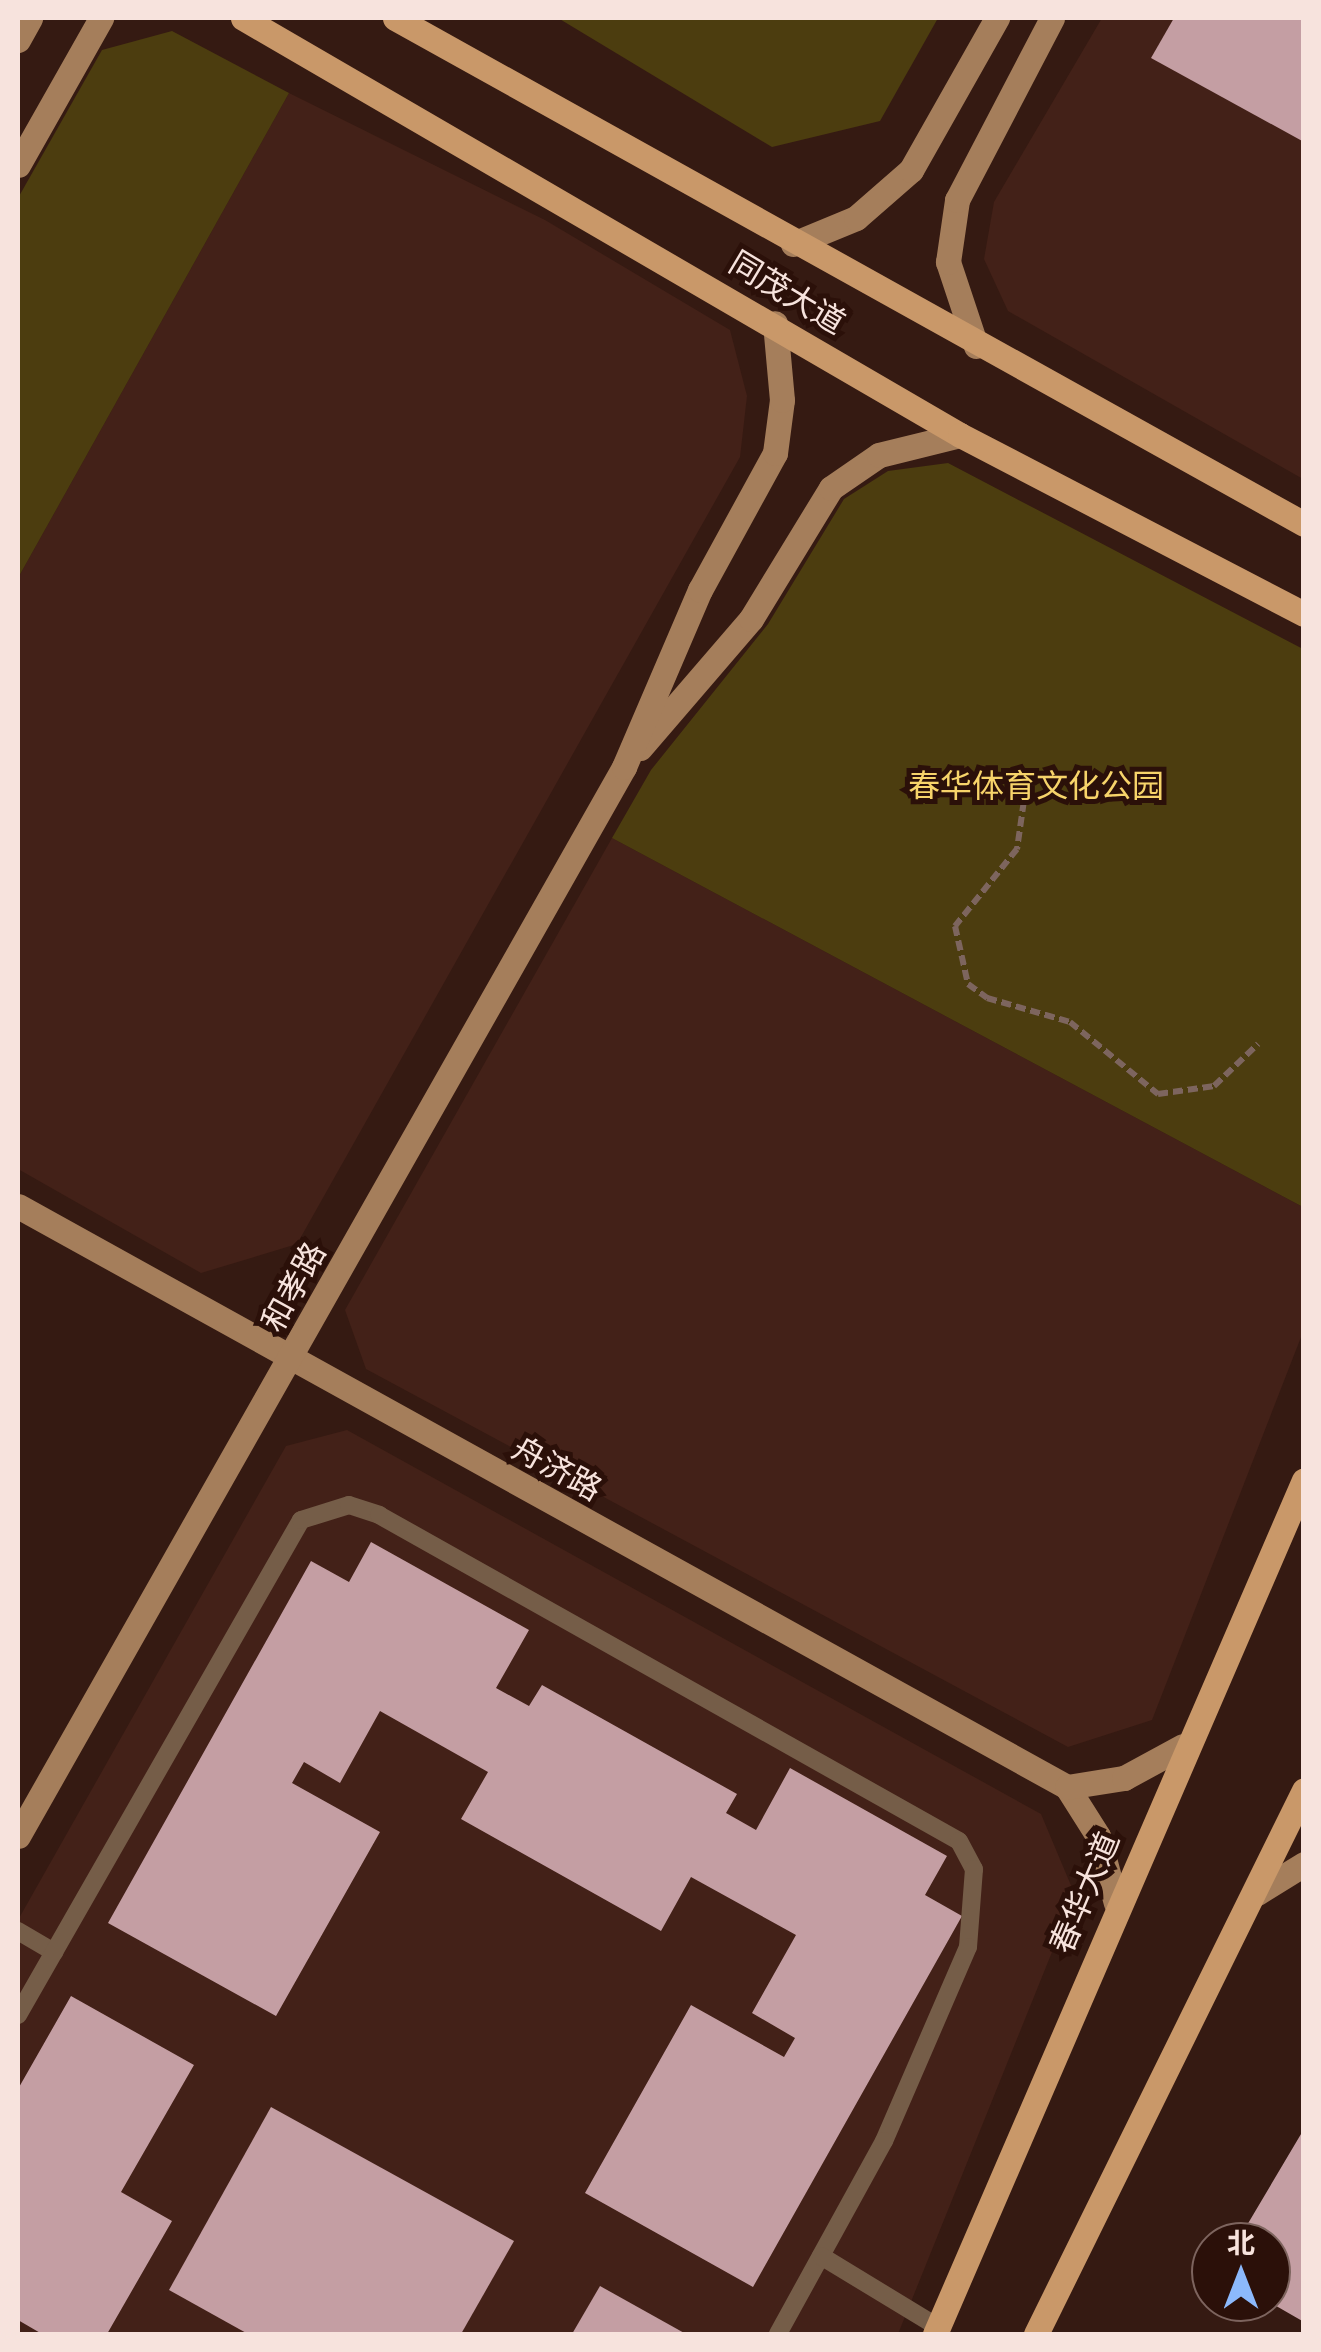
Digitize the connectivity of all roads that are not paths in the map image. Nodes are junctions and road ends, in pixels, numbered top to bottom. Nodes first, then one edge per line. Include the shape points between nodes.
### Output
1 (30, 18) edge
2 (101, 18) edge
3 (243, 18) edge
4 (396, 18) edge
5 (997, 18) edge
6 (1052, 18) edge
7 (18, 40) edge
8 (18, 165) edge
9 (794, 244) junction
10 (775, 323) junction
11 (976, 346) junction
12 (960, 435) junction
13 (1304, 524) edge
14 (1304, 614) edge
15 (624, 766) junction
16 (18, 1206) edge
17 (290, 1360) junction
18 (1304, 1480) edge
19 (1183, 1746) junction
20 (1067, 1787) junction
21 (1304, 1790) edge
22 (18, 1836) edge
23 (1304, 1864) edge
24 (1257, 1893) junction
25 (1116, 1904) junction
26 (18, 1931) edge
27 (54, 1952) junction
28 (18, 2015) edge
29 (821, 2256) junction
30 (936, 2331) edge
31 (778, 2334) edge
32 (1036, 2334) edge

1 - 7 street
2 - 8 street
3 - 10 main road, 同茂大道
4 - 9 main road, 同茂大道
5 - 9 street via 911,170 856,218
6 - 11 street via 957,200 948,262
9 - 11 main road, 同茂大道
10 - 12 main road, 同茂大道
10 - 15 street via 782,400 775,454 700,590
11 - 13 main road, 同茂大道
12 - 14 main road, 同茂大道
12 - 15 street via 879,455 831,488 751,620
15 - 17 street, 和孝路
16 - 17 street, 舟济路
17 - 20 street, 舟济路
17 - 22 street, 和孝路
18 - 19 main road, 春华大道
19 - 20 street via 1124,1778
19 - 25 main road, 春华大道
20 - 25 street via 1098,1836
21 - 24 main road
23 - 24 street
24 - 32 main road
25 - 30 main road, 春华大道
26 - 27 lane
27 - 28 lane
27 - 29 lane via 301,1520 349,1505 378,1515 958,1841 974,1869 968,1947 884,2141
29 - 30 lane
29 - 31 lane

